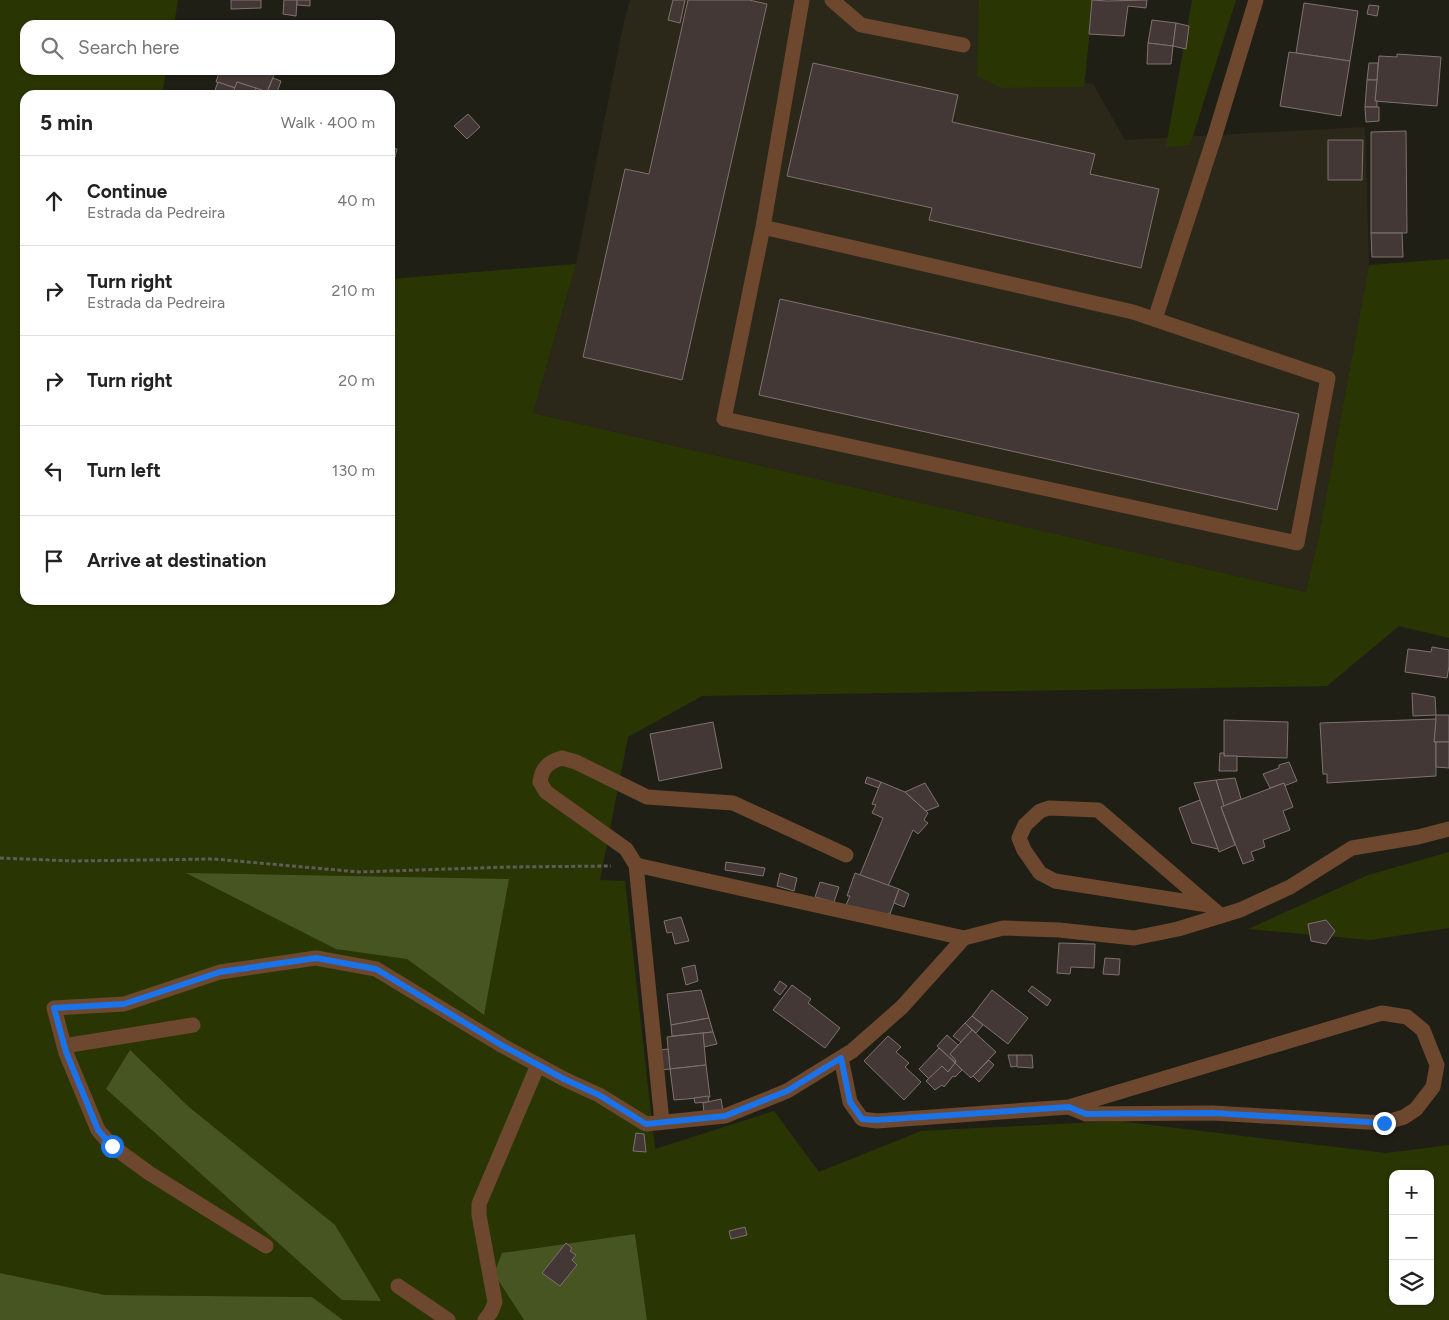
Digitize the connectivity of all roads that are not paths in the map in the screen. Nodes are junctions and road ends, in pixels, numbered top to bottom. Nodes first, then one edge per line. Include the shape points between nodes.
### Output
1 (802, 0) edge
2 (832, 0) edge
3 (1256, 0) edge
4 (963, 45) dead end
5 (763, 227) junction
6 (1155, 319) junction
7 (1449, 829) edge
8 (846, 855) dead end
9 (636, 865) junction
10 (1208, 905) junction
11 (1221, 916) junction
12 (964, 938) junction
13 (193, 1025) dead end
14 (64, 1046) junction
15 (841, 1058) junction
16 (538, 1065) junction
17 (1069, 1107) junction
18 (662, 1122) junction
19 (266, 1246) dead end
20 (398, 1286) dead end
21 (448, 1320) edge
22 (485, 1320) edge

1 - 5 street
2 - 4 street via 861,24
3 - 6 street
5 - 6 street
5 - 6 street via 724,419 1297,543 1328,378
7 - 11 street via 1352,848 1290,887
8 - 9 street via 732,803 647,797 576,762 562,758 546,765 540,782 546,792 626,848
9 - 12 street
9 - 18 street
10 - 10 street via 1098,810 1049,808 1040,811 1025,825 1019,838 1040,873 1055,881
10 - 11 street
11 - 12 street via 1134,938 1002,928
12 - 15 street via 902,1006
13 - 14 street
14 - 16 street via 54,1008 124,1004 220,972 316,958 376,969
14 - 19 street via 98,1130 112,1146
15 - 17 street via 850,1102 862,1119
15 - 18 street via 787,1091 725,1116
16 - 18 street via 599,1095 646,1124
16 - 22 street via 479,1204 495,1302
17 - 17 street via 1382,1013 1408,1017 1423,1030 1437,1065 1433,1086 1416,1109 1404,1117 1384,1123 1213,1113 1086,1114
20 - 21 street

